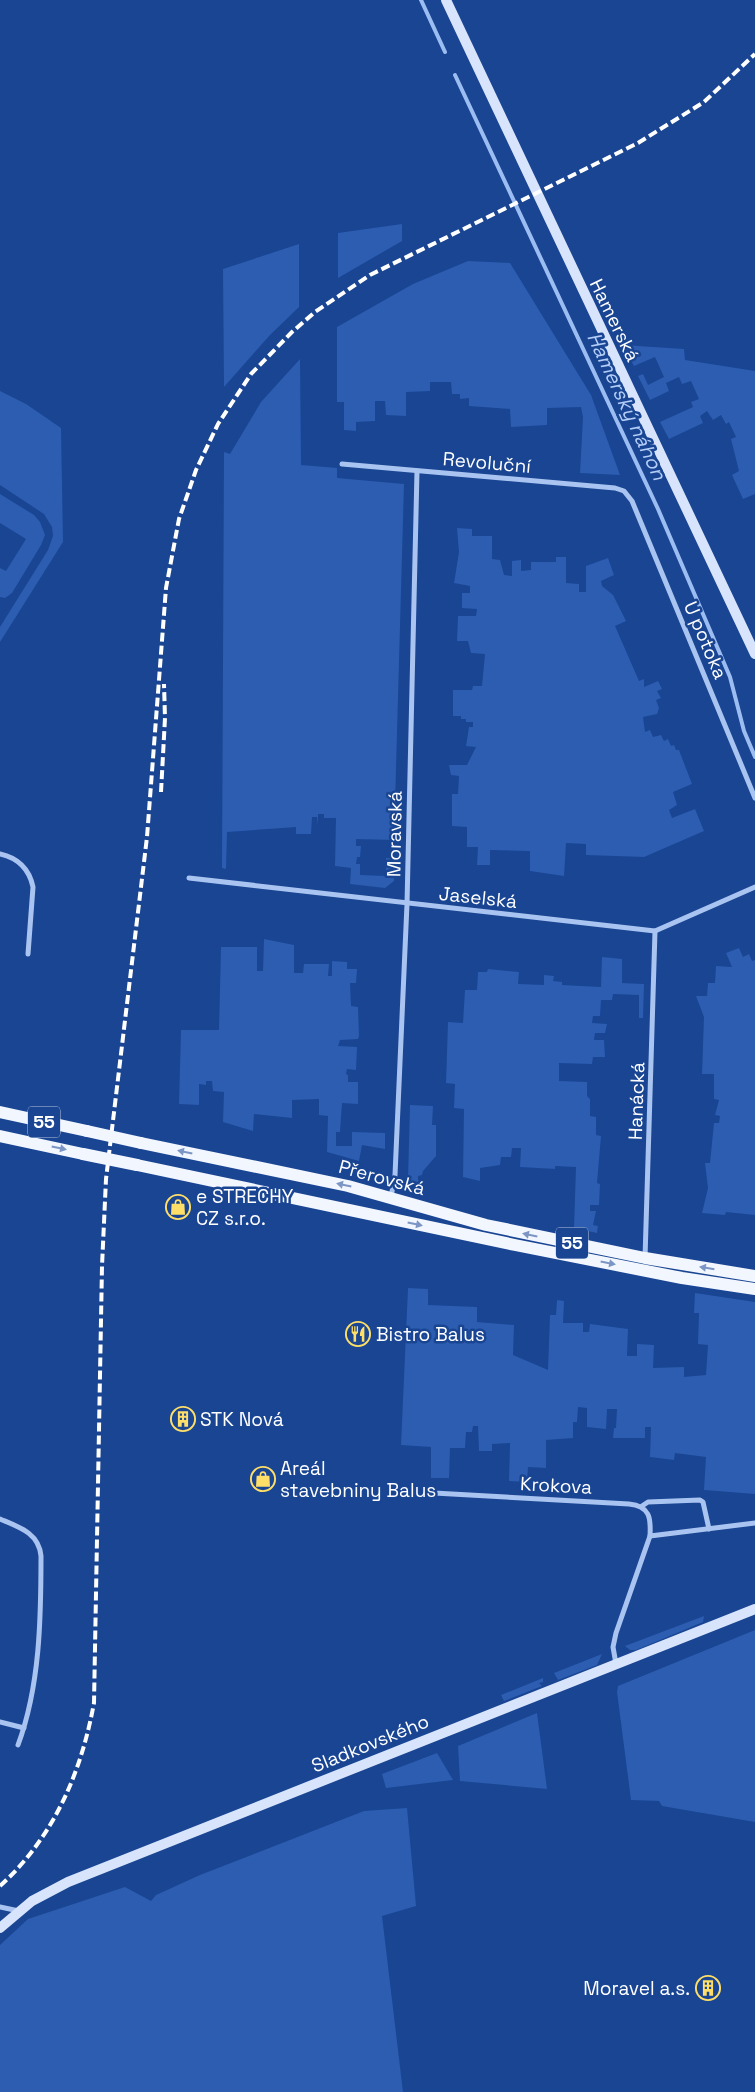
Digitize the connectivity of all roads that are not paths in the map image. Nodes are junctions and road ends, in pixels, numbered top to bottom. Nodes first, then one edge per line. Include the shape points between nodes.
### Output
1 (446, 0) edge
2 (342, 464) dead end
3 (417, 472) junction
4 (628, 494) joint
5 (755, 654) edge
6 (755, 798) edge
7 (0, 854) edge
8 (189, 878) dead end
9 (755, 887) edge
10 (407, 904) junction
11 (655, 931) junction
12 (28, 954) dead end
13 (0, 1112) edge
14 (0, 1136) edge
15 (391, 1197) junction
16 (644, 1264) junction
17 (755, 1276) edge
18 (755, 1289) edge
19 (434, 1493) dead end
20 (642, 1506) junction
21 (0, 1519) edge
22 (755, 1523) edge
23 (709, 1529) junction
24 (650, 1536) junction
25 (755, 1609) edge
26 (616, 1664) junction
27 (0, 1722) edge
28 (24, 1728) junction
29 (18, 1745) dead end
30 (0, 1907) edge
31 (19, 1911) junction
32 (0, 1928) edge

1 - 5 street, Hamerská
2 - 3 street, Revoluční
3 - 4 street, Revoluční via 615,488
3 - 10 street, Moravská
4 - 6 street, U potoka
7 - 12 street via 15,858 31,878
8 - 10 street, Jaselská
9 - 11 street, Jaselská
10 - 11 street, Jaselská
10 - 15 street, Moravská via 395,1175
11 - 16 street, Hanácká
15 -> 13 main road, Přerovská / 55, bridge
14 -> 16 main road, Přerovská / 55, bridge
16 -> 15 main road, Přerovská / 55 via 486,1225
17 -> 16 main road, Přerovská / 55
16 - 18 main road, Přerovská / 55
19 - 20 street, Krokova
20 - 23 street, Krokova via 648,1502 700,1500
20 - 24 street via 650,1513
21 - 28 street via 28,1532 40,1548 34,1681
22 - 23 street
23 - 24 street
24 - 26 street via 616,1633 613,1647
25 - 26 street, Sladkovského
26 - 31 street, Sladkovského via 68,1882 46,1892
27 - 28 street
28 - 29 street
30 - 31 street
31 - 32 street, Sladkovského

